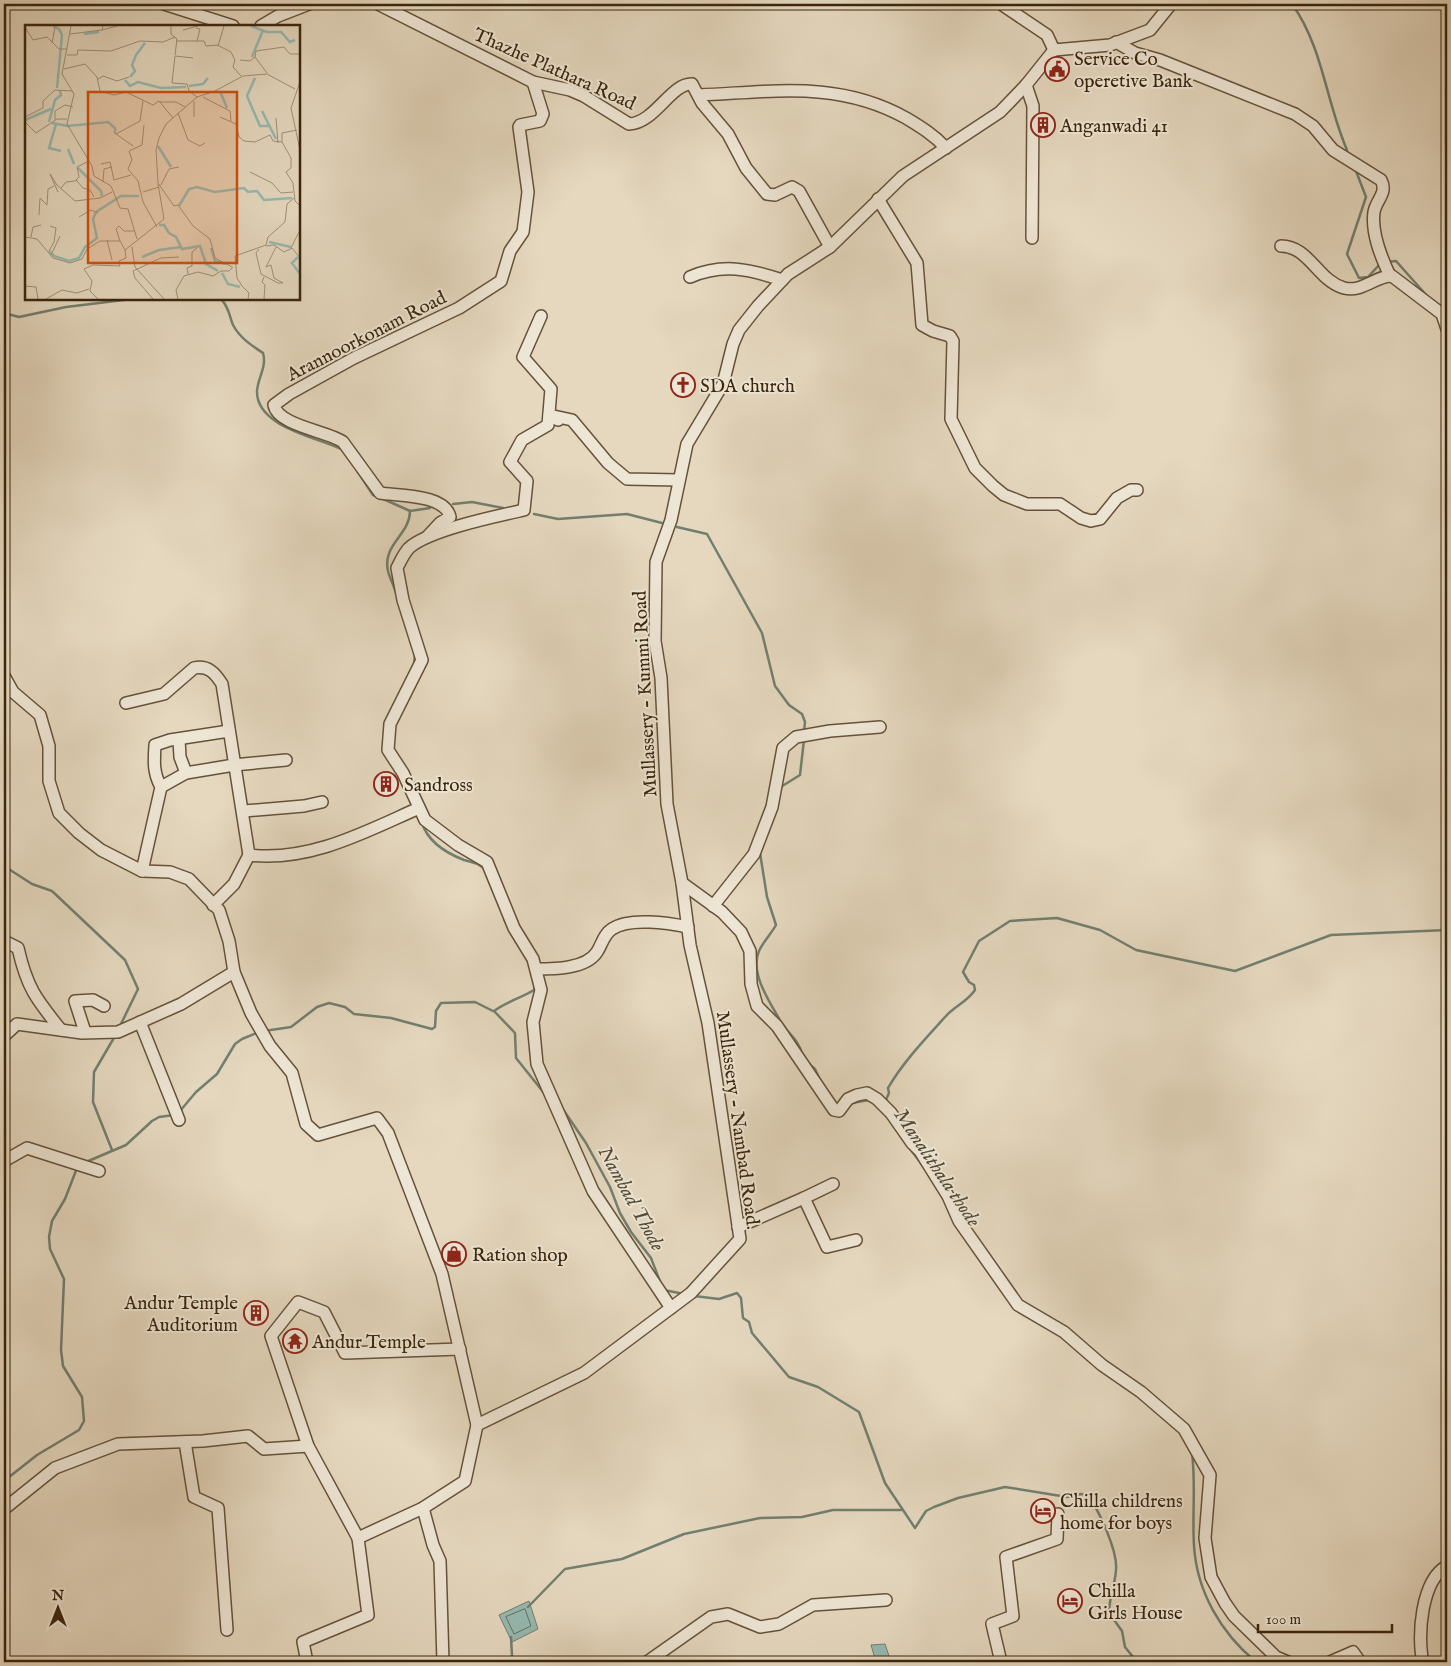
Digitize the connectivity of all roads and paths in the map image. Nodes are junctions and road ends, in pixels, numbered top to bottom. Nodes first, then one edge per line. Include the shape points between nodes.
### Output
1 (164, 4) edge
2 (309, 4) edge
3 (378, 4) edge
4 (1001, 4) edge
5 (1171, 4) edge
6 (230, 25) edge
7 (263, 25) edge
8 (1116, 42) junction
9 (1054, 50) junction
10 (533, 82) junction
11 (1026, 85) junction
12 (699, 95) junction
13 (946, 148) junction
14 (878, 199) junction
15 (1032, 238) dead end
16 (830, 246) junction
17 (1280, 246) dead end
18 (690, 276) dead end
19 (1392, 278) junction
20 (782, 280) junction
21 (540, 316) dead end
22 (1447, 329) edge
23 (553, 417) junction
24 (679, 480) junction
25 (1137, 490) dead end
26 (425, 539) junction
27 (4, 676) edge
28 (126, 703) dead end
29 (880, 727) dead end
30 (229, 731) junction
31 (180, 740) junction
32 (286, 760) dead end
33 (234, 765) junction
34 (186, 774) junction
35 (161, 787) junction
36 (322, 802) dead end
37 (419, 808) junction
38 (244, 811) junction
39 (249, 855) junction
40 (142, 871) junction
41 (682, 883) junction
42 (213, 905) junction
43 (713, 906) junction
44 (688, 927) junction
45 (4, 941) edge
46 (536, 969) junction
47 (234, 972) junction
48 (104, 1006) dead end
49 (140, 1022) junction
50 (61, 1030) junction
51 (85, 1032) junction
52 (4, 1036) edge
53 (179, 1120) dead end
54 (4, 1161) edge
55 (94, 1169) dead end
56 (833, 1184) dead end
57 (804, 1198) junction
58 (738, 1227) junction
59 (856, 1240) dead end
60 (671, 1308) junction
61 (460, 1349) junction
62 (477, 1425) junction
63 (185, 1442) junction
64 (308, 1446) junction
65 (423, 1508) junction
66 (4, 1509) edge
67 (1058, 1514) dead end
68 (358, 1538) junction
69 (1447, 1566) edge
70 (886, 1600) dead end
71 (227, 1630) dead end
72 (307, 1662) edge
73 (443, 1662) edge
74 (647, 1662) edge
75 (1001, 1662) edge
76 (1288, 1662) edge
77 (1330, 1662) edge
78 (1360, 1662) edge
79 (1423, 1662) edge

1 - 6 street
2 - 7 street
3 - 10 street, Thazhe Plathara Road
4 - 9 street via 1047,36
5 - 8 street via 1150,30
8 - 9 street
8 - 19 street via 1135,53 1295,114 1313,126 1332,150 1381,180 1384,191 1374,211 1374,228 1379,250
9 - 11 street, Mullassery - Kummi Road
10 - 12 street, Thazhe Plathara Road via 578,93 629,124 638,123 652,114 688,84 692,84
10 - 26 street, Arannoorkonam Road via 543,114 540,121 530,121 519,127 528,192 523,232 510,251 501,281 459,308 354,358 274,405 285,418 343,442 380,493 420,496 446,508 450,517
11 - 13 street, Mullassery - Kummi Road via 989,121
11 - 15 street via 1033,106
12 - 13 street via 817,90 857,98 885,107 932,133
12 - 16 street via 728,134 746,168 768,194 775,195 792,187 800,190
13 - 14 street, Mullassery - Kummi Road via 903,176
14 - 16 street, Mullassery - Kummi Road
14 - 25 street via 917,263 922,325 950,336 953,341 951,419 975,468 1004,495 1027,504 1060,504 1091,522 1100,519 1118,498
16 - 20 street, Mullassery - Kummi Road
17 - 19 street via 1300,251 1342,288 1360,288
18 - 20 street via 710,268 730,268 760,272
19 - 22 street via 1442,314
20 - 24 street, Mullassery - Kummi Road via 739,330 723,384 687,444
21 - 23 street via 522,357 551,389
23 - 24 street via 572,420 608,463 626,478
23 - 26 street, Arannoorkonam Road via 548,425 522,440 510,462 527,481 524,510 486,518
24 - 41 street, Mullassery - Kummi Road via 671,520 656,562 655,641 661,678 667,804
26 - 37 street, Arannoorkonam Road via 408,548 397,568 403,600 422,660 390,724 388,750
27 - 40 street via 13,692 40,715 49,746 49,781 59,813 100,850
28 - 30 street via 164,694 194,668 208,668 222,684
29 - 43 street via 796,737 783,748 772,807 754,854
30 - 31 street
30 - 33 street
31 - 34 street via 180,757
31 - 35 street via 155,745 153,763
32 - 33 street
33 - 34 street
33 - 38 street
34 - 35 street
35 - 40 street
36 - 38 street
37 - 39 street via 342,843 278,856
37 - 46 street, Arannoorkonam Road via 425,820 487,862 514,928
38 - 39 street
39 - 42 street via 234,884
40 - 42 street via 170,872 189,879
41 - 43 street
41 - 44 street, Mullassery - Nambad Road.
42 - 47 street via 218,910 229,941
43 - 76 street via 741,932 746,941 752,963 751,984 758,1006 777,1026 834,1110 839,1111 852,1097 872,1095 891,1113 938,1178 959,1222 1018,1305 1064,1332 1184,1429 1210,1475 1205,1538 1212,1577 1234,1616 1276,1658
44 - 46 street via 661,922 617,926 606,934 588,962
44 - 58 street, Mullassery - Nambad Road. via 710,1031
45 - 50 street via 18,948 24,976
46 - 60 street, Arannoorkonam Road via 541,990 532,1022 537,1064 593,1191
47 - 49 street via 181,1004
47 - 61 street via 261,1032 292,1074 306,1124 318,1135 376,1118 388,1133 442,1274
48 - 51 street via 94,1000 75,1001
49 - 51 street via 118,1032
49 - 53 street
50 - 51 street
50 - 52 street via 18,1024
54 - 55 street via 27,1148
56 - 57 street
57 - 58 street
57 - 59 street via 827,1247
58 - 60 street, Mullassery - Nambad Road. via 740,1239 691,1293
60 - 62 street, Mullassery - Nambad Road. via 584,1373
61 - 62 street
61 - 64 street via 346,1353 324,1312 298,1302 271,1336
62 - 65 street via 464,1481
63 - 64 street via 248,1436 264,1449
63 - 66 street via 118,1444 55,1468
63 - 71 street via 194,1497 218,1508
64 - 68 street
65 - 68 street
65 - 73 street via 440,1561
67 - 75 street via 1057,1539 1006,1557 1013,1616 992,1624
68 - 72 street via 368,1615 303,1642
69 - 79 street via 1429,1590 1421,1625
70 - 74 street via 813,1605 779,1624 760,1627 728,1614 717,1616
77 - 78 street via 1353,1652

